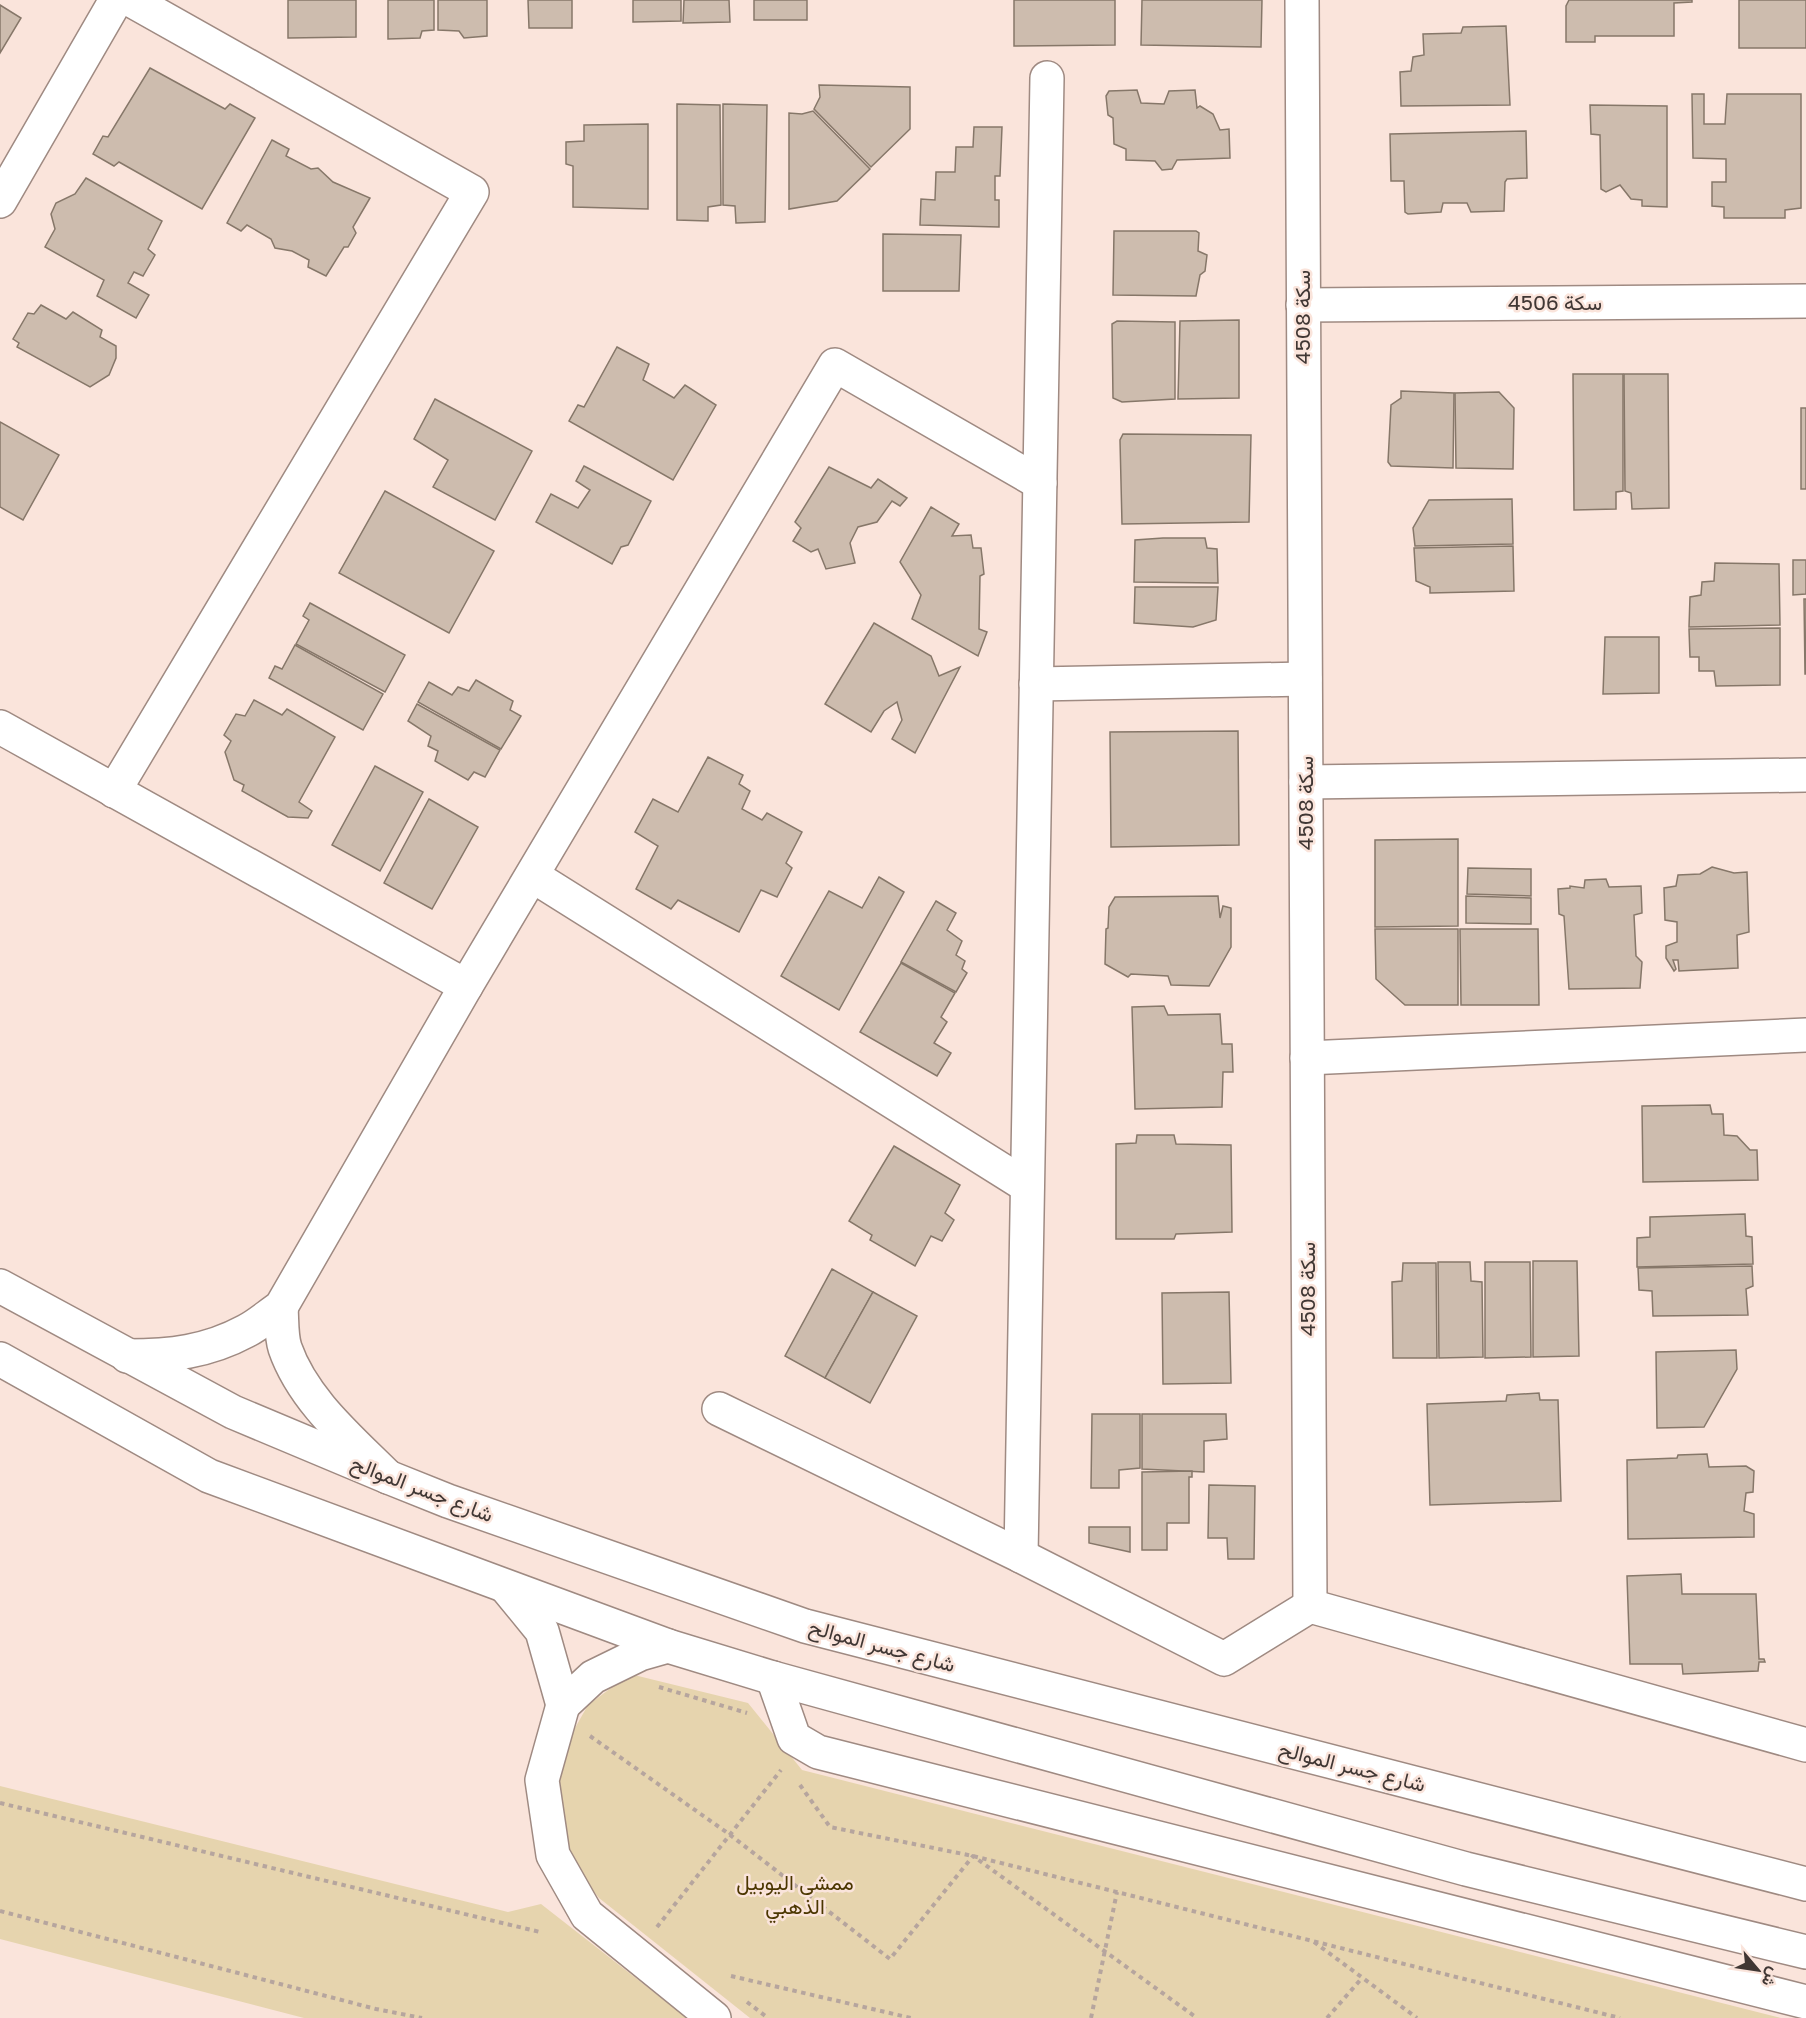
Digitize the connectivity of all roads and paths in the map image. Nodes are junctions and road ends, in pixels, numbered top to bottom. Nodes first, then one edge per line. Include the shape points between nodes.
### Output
1 (116, 0) edge
2 (131, 0) edge
3 (1302, 0) edge
4 (1047, 78) dead end
5 (0, 201) edge
6 (1806, 301) edge
7 (1303, 305) junction
8 (1040, 483) junction
9 (1305, 679) junction
10 (1036, 684) junction
11 (0, 727) edge
12 (1806, 775) edge
13 (1306, 782) junction
14 (114, 791) junction
15 (533, 876) junction
16 (466, 986) junction
17 (1806, 1035) edge
18 (1307, 1058) junction
19 (1027, 1186) junction
20 (0, 1286) edge
21 (281, 1307) junction
22 (127, 1356) junction
23 (0, 1359) edge
24 (719, 1409) dead end
25 (388, 1477) junction
26 (1021, 1557) junction
27 (504, 1586) junction
28 (1310, 1606) junction
29 (668, 1646) junction
30 (773, 1678) junction
31 (652, 1684) dead end
32 (562, 1705) junction
33 (753, 1714) dead end
34 (594, 1726) dead end
35 (588, 1734) junction
36 (583, 1744) dead end
37 (1806, 1745) edge
38 (786, 1764) dead end
39 (799, 1782) dead end
40 (0, 1803) edge
41 (729, 1834) junction
42 (973, 1856) junction
43 (1806, 1884) edge
44 (1117, 1892) junction
45 (0, 1911) edge
46 (654, 1930) dead end
47 (540, 1932) dead end
48 (1313, 1941) junction
49 (1105, 1952) junction
50 (1806, 1952) edge
51 (731, 1976) dead end
52 (1362, 1978) junction
53 (740, 1996) dead end
54 (1806, 2002) edge
55 (422, 2018) edge
56 (714, 2018) edge
57 (768, 2018) edge
58 (911, 2018) edge
59 (1091, 2018) edge
60 (1197, 2018) edge
61 (1328, 2018) edge
62 (1417, 2018) edge
63 (1620, 2018) edge

1 - 5 street
2 - 14 street via 472,192
3 - 7 street, سكة 4508
4 - 8 street
6 - 7 street, سكة 4506
7 - 9 street, سكة 4508
8 - 10 street
8 - 15 street via 835,364
9 - 10 street
9 - 13 street, سكة 4508
10 - 19 street
11 - 14 street
12 - 13 street
13 - 18 street, سكة 4508
14 - 16 street
15 - 16 street
15 - 19 street
16 - 21 street
17 - 18 street
18 - 28 street, سكة 4508
19 - 26 street
20 - 22 street, شارع جسر الموالح
21 - 22 street via 247,1331 209,1347 168,1356
21 - 25 street via 284,1347 303,1386
22 - 25 street, شارع جسر الموالح via 233,1412
23 - 27 street via 209,1476
24 - 26 street
25 - 43 street, شارع جسر الموالح via 805,1626
26 - 28 street via 1224,1659
27 - 29 street
27 - 32 street via 542,1631
28 - 37 street
29 - 30 street
29 - 32 street via 640,1654 593,1677
30 - 50 street via 1466,1869
30 - 54 street via 794,1738 818,1752
31 - 33 path
32 - 56 street via 542,1780 553,1855 587,1915
34 - 35 path
35 - 36 path
35 - 41 path
38 - 41 path
39 - 42 path via 830,1827
40 - 47 path
41 - 42 path via 890,1959
41 - 46 path
42 - 44 path
42 - 49 path
44 - 48 path
44 - 49 path
45 - 55 path
48 - 52 path
48 - 63 path
49 - 59 path
49 - 60 path
51 - 58 path
52 - 61 path
52 - 62 path
53 - 57 path

